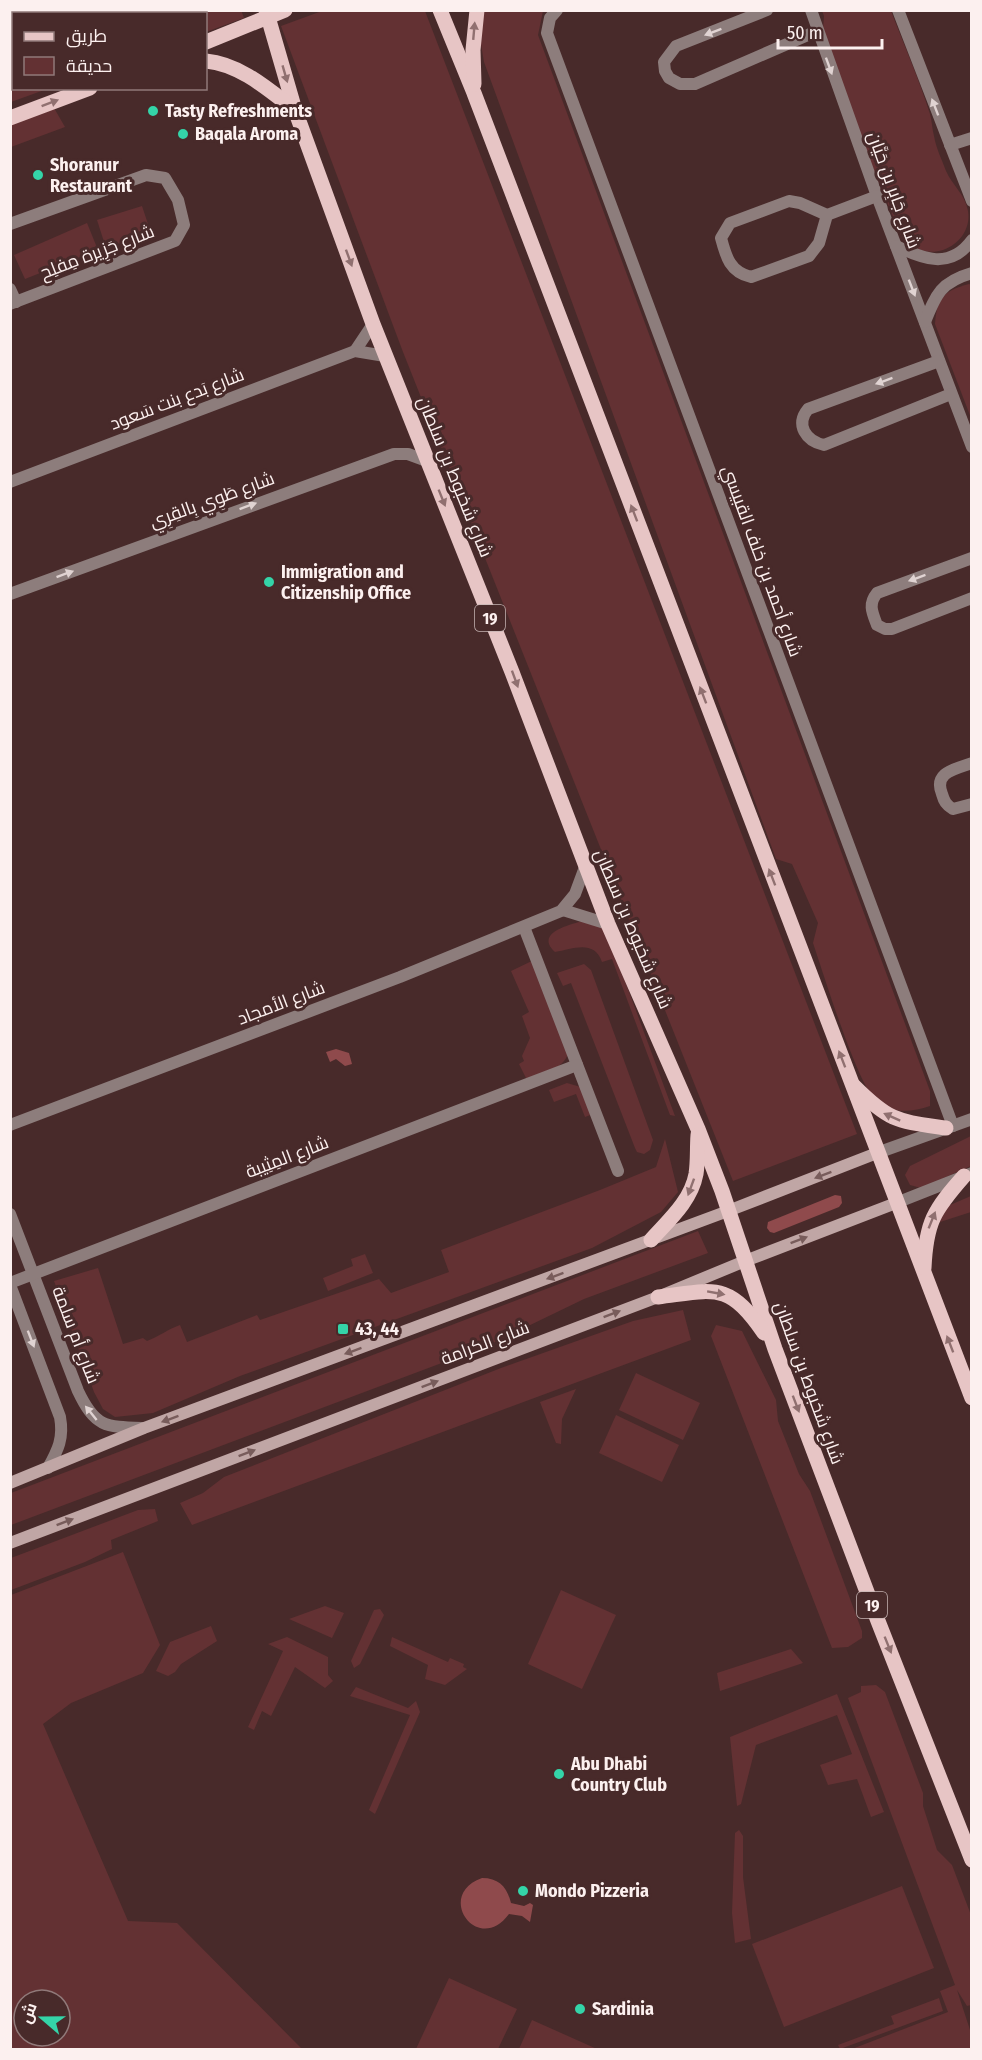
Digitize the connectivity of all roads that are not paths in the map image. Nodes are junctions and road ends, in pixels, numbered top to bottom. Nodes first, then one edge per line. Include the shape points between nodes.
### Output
1 (285, 10) edge
2 (440, 10) edge
3 (477, 10) edge
4 (557, 10) edge
5 (767, 10) edge
6 (811, 10) edge
7 (898, 10) edge
8 (268, 14) edge
9 (817, 31) junction
10 (207, 42) edge
11 (207, 61) edge
12 (85, 90) edge
13 (474, 93) junction
14 (295, 110) junction
15 (10, 118) edge
16 (972, 138) edge
17 (950, 145) junction
18 (968, 181) edge
19 (877, 196) junction
20 (972, 201) edge
21 (827, 215) junction
22 (10, 224) edge
23 (972, 240) edge
24 (896, 246) junction
25 (972, 273) edge
26 (10, 289) edge
27 (13, 303) edge
28 (925, 322) junction
29 (373, 324) junction
30 (355, 351) junction
31 (385, 356) junction
32 (939, 361) junction
33 (951, 393) junction
34 (972, 447) edge
35 (427, 461) junction
36 (10, 482) edge
37 (972, 558) edge
38 (10, 594) edge
39 (972, 598) edge
40 (972, 763) edge
41 (972, 804) edge
42 (585, 867) junction
43 (563, 910) junction
44 (608, 924) junction
45 (524, 927) junction
46 (577, 1065) junction
47 (850, 1082) junction
48 (972, 1119) edge
49 (10, 1125) edge
50 (949, 1127) junction
51 (698, 1129) junction
52 (877, 1153) junction
53 (618, 1171) dead end
54 (968, 1174) edge
55 (896, 1203) junction
56 (728, 1211) junction
57 (10, 1214) edge
58 (651, 1240) junction
59 (745, 1261) junction
60 (923, 1274) junction
61 (34, 1275) junction
62 (10, 1284) edge
63 (658, 1297) junction
64 (775, 1349) junction
65 (972, 1398) edge
66 (144, 1428) junction
67 (48, 1468) junction
68 (10, 1483) edge
69 (10, 1543) edge
70 (972, 1860) edge

1 - 8 main road
2 - 13 main road
13 -> 3 main road
4 - 50 street, شارع أحمد بن خلف القبيسي via 550,18 547,33
5 -> 9 street via 676,46 664,62 669,78 680,84 695,84
6 - 9 street, شارع جَابِر بن حَيَّان
17 -> 7 street
8 - 10 main road
8 -> 14 main road, شارع شخبوط بن سلطان / 19
9 -> 19 street, شارع جَابِر بن حَيَّان
11 - 14 main road via 249,77
15 -> 12 main road
47 -> 13 main road
14 -> 29 main road, شارع شخبوط بن سلطان / 19
16 - 17 street
17 - 18 street
18 - 20 street
19 - 21 street
19 - 24 street, شارع جَابِر بن حَيَّان
21 - 21 street via 819,243 809,256 751,277 733,269 725,255 721,238 730,223 789,201
22 - 27 street, شارع جَزِيرة مِفلِح via 146,175 165,178 178,200 184,225 175,241
23 - 24 street via 948,258 931,260
24 -> 28 street, شارع جَابِر بن حَيَّان
25 - 28 street via 944,286 934,297
26 - 27 street, شارع جَزِيرة مِفلِح
28 - 32 street, شارع جَابِر بن حَيَّان
29 - 30 street
29 - 31 main road, شارع شخبوط بن سلطان / 19
30 - 31 street
30 - 36 street, شارع بَدع بنت سَعود
31 - 35 main road, شارع شخبوط بن سلطان / 19
32 - 33 street, شارع جَابِر بن حَيَّان
32 -> 33 street via 808,409 802,425 808,438 824,445
33 - 34 street, شارع جَابِر بن حَيَّان
38 -> 35 street, شارع طَوِي بِالقِرِي via 394,454
35 -> 42 main road, شارع شخبوط بن سلطان / 19
37 -> 39 street via 877,592 871,608 877,625 892,629
40 - 41 street via 946,773 939,787 946,805 953,809
42 - 43 street via 575,894
42 - 44 main road, شارع شخبوط بن سلطان / 19
43 - 44 street
43 - 45 street, شارع الأمجاد
44 - 51 main road, شارع شخبوط بن سلطان / 19
45 - 46 street
45 - 49 street, شارع الأمجاد
46 - 53 street
46 - 61 street, شارع المِثِيبة
50 -> 47 main road via 891,1118
47 - 52 main road
48 - 50 street
50 - 52 street
51 - 56 main road, شارع شخبوط بن سلطان / 19
51 -> 58 main road via 696,1174 689,1195
52 - 55 main road
52 -> 56 main road
54 - 55 street, شارع الكرامة
60 -> 54 main road via 930,1221 945,1197
59 -> 55 main road, شارع الكرامة
55 - 60 main road
56 - 58 main road
56 - 59 main road, شارع شخبوط بن سلطان / 19
57 - 61 street, شارع أم سلمة
58 -> 66 main road
59 - 63 main road, شارع الكرامة
59 - 64 main road, شارع شخبوط بن سلطان / 19
65 -> 60 main road
61 - 62 street, شارع المِثِيبة
66 -> 61 street, شارع أم سلمة via 113,1428 96,1420 86,1407
62 -> 67 street via 60,1417 62,1431
63 -> 64 main road via 710,1291 728,1295 745,1307
69 -> 63 main road, شارع الكرامة
64 -> 70 main road, شارع شخبوط بن سلطان / 19
66 - 67 main road
67 - 68 main road

